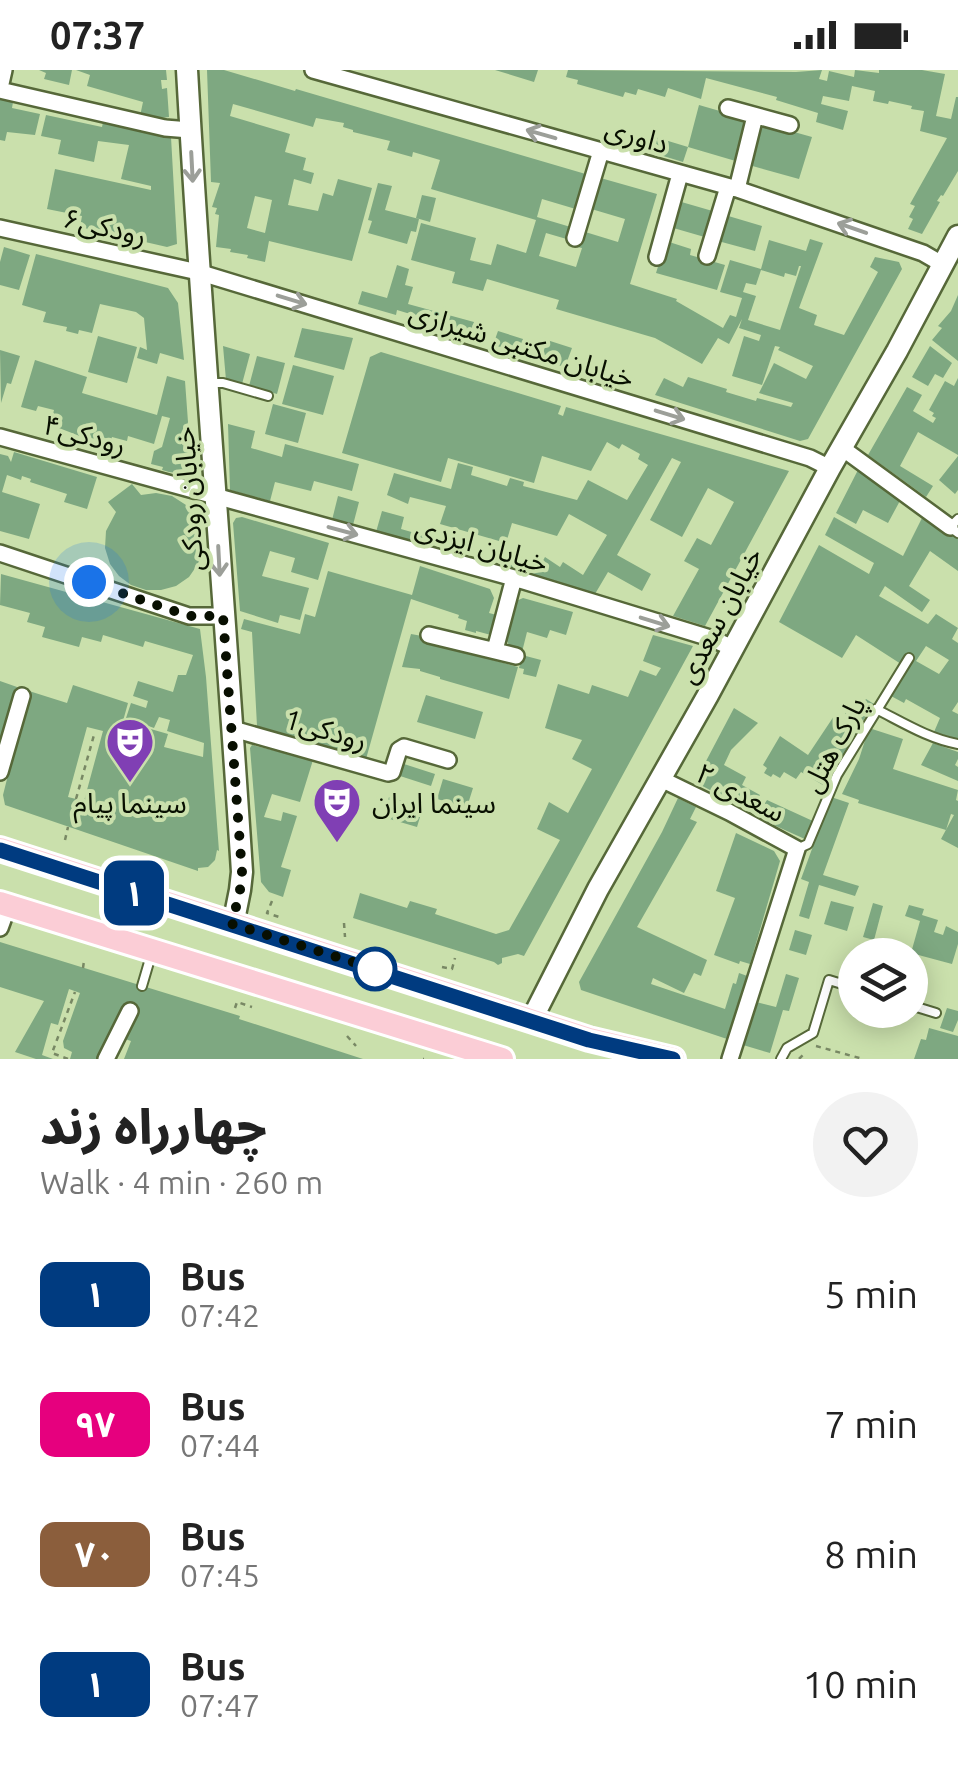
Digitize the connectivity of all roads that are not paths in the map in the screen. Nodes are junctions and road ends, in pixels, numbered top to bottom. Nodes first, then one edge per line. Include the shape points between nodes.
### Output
1 (4, 70) edge
2 (186, 70) edge
3 (313, 70) edge
4 (0, 89) edge
5 (728, 108) dead end
6 (755, 116) junction
7 (790, 124) dead end
8 (190, 130) junction
9 (601, 151) junction
10 (680, 174) junction
11 (732, 188) junction
12 (0, 228) edge
13 (575, 238) dead end
14 (957, 241) edge
15 (708, 256) dead end
16 (657, 257) dead end
17 (942, 264) junction
18 (198, 272) junction
19 (208, 383) junction
20 (268, 396) dead end
21 (0, 437) edge
22 (842, 448) junction
23 (830, 468) junction
24 (216, 496) junction
25 (955, 526) edge
26 (0, 553) edge
27 (514, 578) junction
28 (223, 616) junction
29 (429, 634) dead end
30 (733, 648) junction
31 (494, 650) junction
32 (516, 656) dead end
33 (909, 658) dead end
34 (22, 696) dead end
35 (876, 709) junction
36 (233, 729) junction
37 (958, 744) edge
38 (448, 760) dead end
39 (0, 772) edge
40 (661, 779) junction
41 (0, 850) edge
42 (797, 850) junction
43 (3, 912) edge
44 (232, 924) junction
45 (152, 950) junction
46 (838, 983) edge
47 (142, 986) dead end
48 (130, 1011) dead end
49 (928, 1011) edge
50 (936, 1013) dead end
51 (531, 1021) junction
52 (589, 1040) junction
53 (106, 1059) edge
54 (502, 1059) edge
55 (630, 1059) edge
56 (673, 1059) edge
57 (730, 1059) edge
58 (781, 1059) edge

1 - 4 street
2 - 8 street, خیابان رودکی
9 -> 3 street, داوری
4 - 8 street
5 - 6 street
6 - 7 street
6 - 11 street
8 -> 18 street, خیابان رودکی
9 - 10 street, داوری
9 - 13 street
10 - 11 street, داوری
10 - 16 street
11 - 15 street
17 -> 11 street, داوری
12 - 18 street, رودکی۶
14 - 17 street, خیابان سعدی
17 - 22 street, خیابان سعدی
18 - 19 street, خیابان رودکی
18 -> 23 street, خیابان مکتبی شیرازی
19 - 20 lane
19 - 24 street, خیابان رودکی
21 - 24 street, رودکی۴
22 - 23 street, خیابان سعدی
22 - 25 street
23 - 30 street, خیابان سعدی
24 -> 27 street, خیابان ایزدی
24 -> 28 street, خیابان رودکی
26 - 28 street via 189,616
27 -> 30 street, خیابان ایزدی
27 - 31 street
28 - 36 street, خیابان رودکی
29 - 31 street
30 - 40 street, خیابان سعدی
31 - 32 street
33 - 35 lane, پارک هتل
34 - 39 street
35 - 37 lane
35 - 42 lane, پارک هتل via 837,775 808,844
36 - 38 street, 1رودکی via 388,773 404,747
36 - 44 street, خیابان رودکی via 242,872
40 - 42 street, سعدی ۲
40 - 51 street, خیابان سعدی
41 - 44 main road
42 - 57 street
43 - 45 main road
44 - 51 main road
45 - 47 lane
45 - 54 main road
46 - 58 lane via 829,980 813,1034
48 - 53 street
49 - 50 lane
51 - 52 main road
52 - 55 main road
52 - 56 main road

